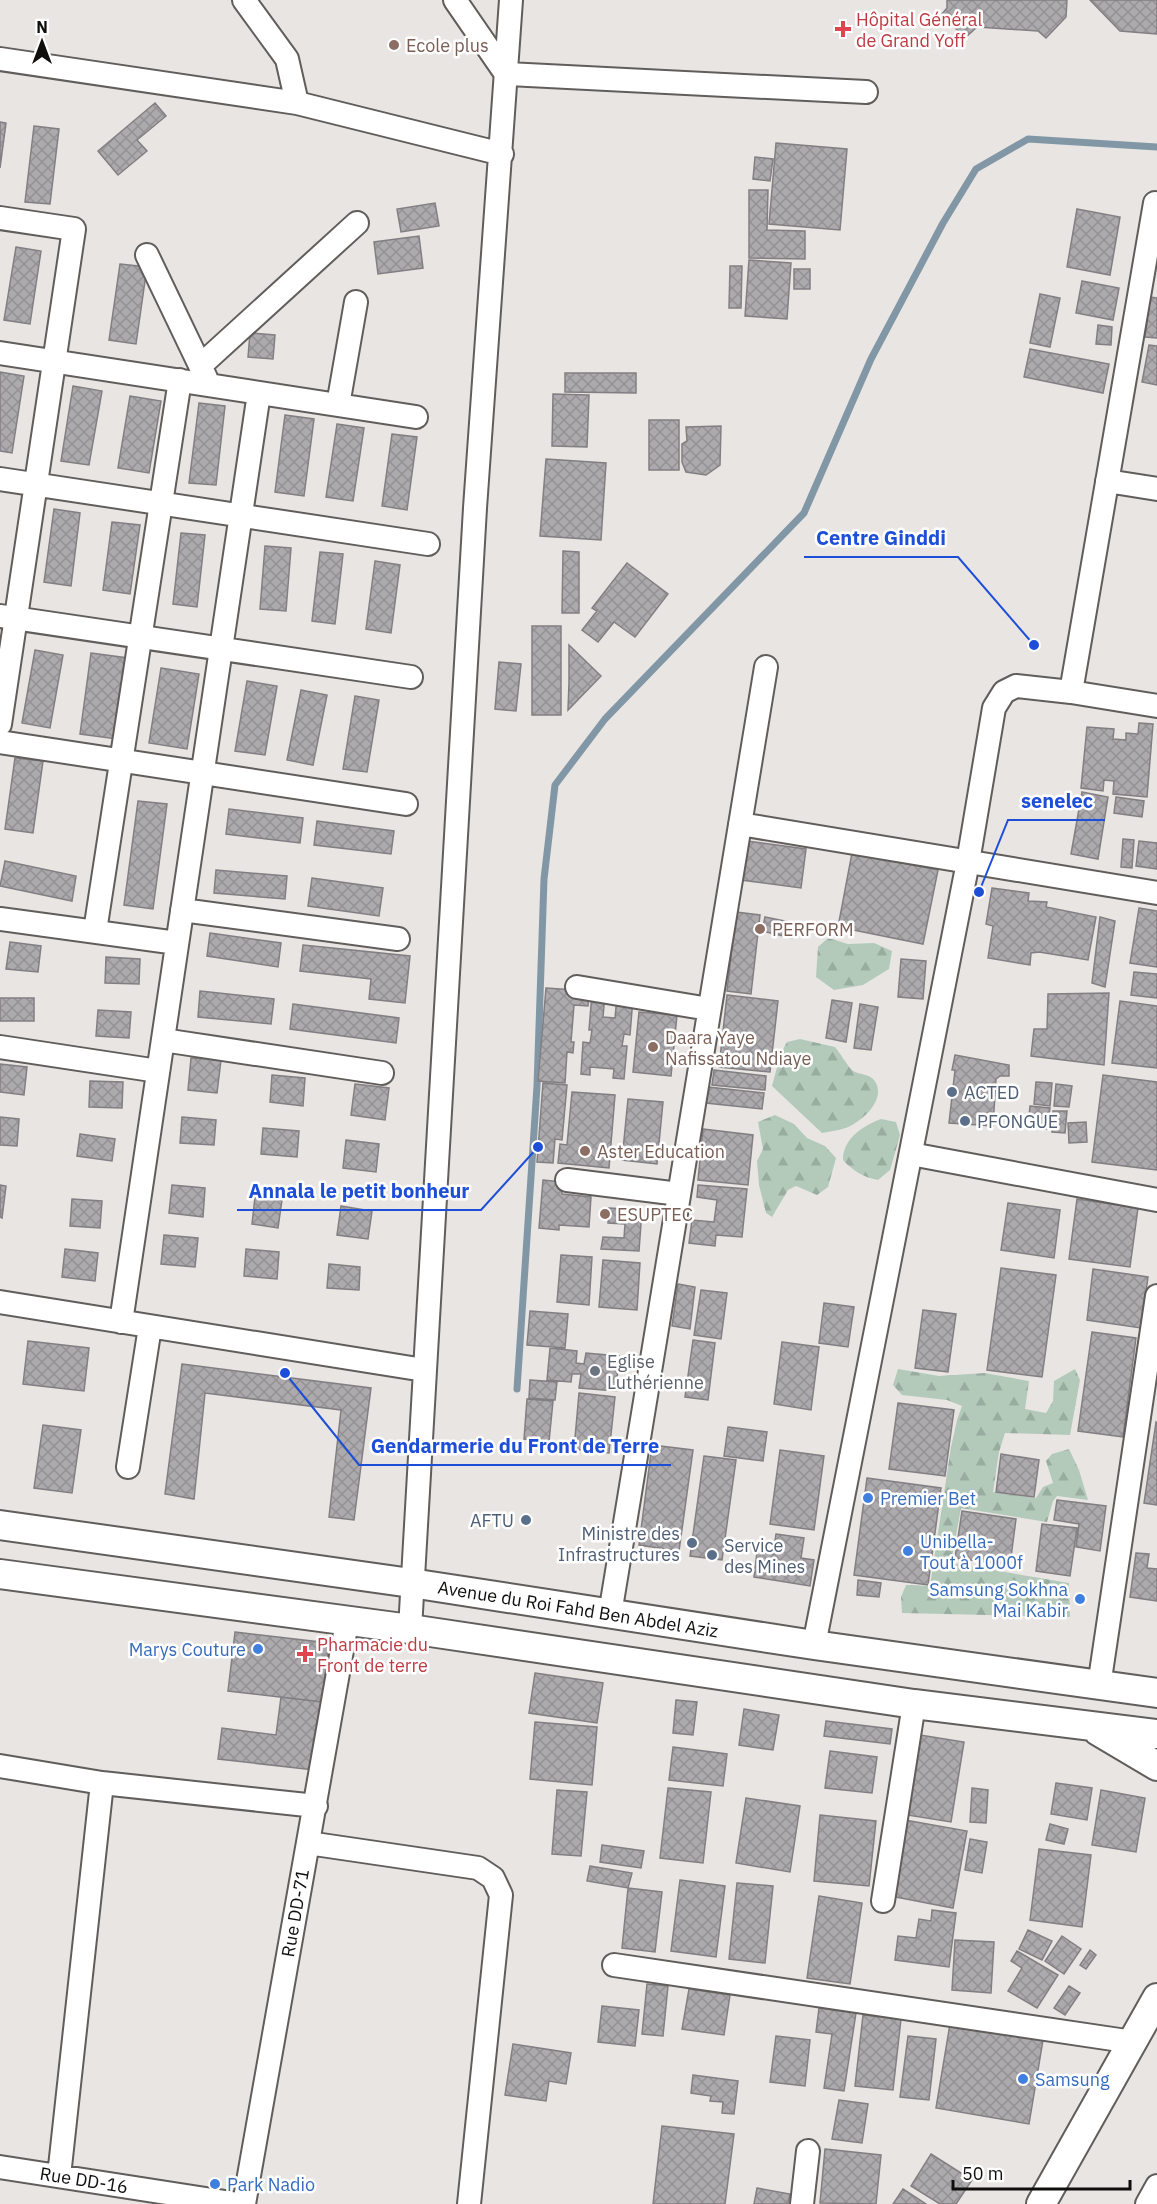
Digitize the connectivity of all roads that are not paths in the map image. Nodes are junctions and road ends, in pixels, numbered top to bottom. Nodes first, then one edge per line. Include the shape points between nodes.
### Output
1 (244, 0) edge
2 (455, 0) edge
3 (511, 0) edge
4 (0, 58) edge
5 (506, 74) junction
6 (866, 92) dead end
7 (297, 103) junction
8 (501, 154) junction
9 (1155, 203) dead end
10 (0, 218) edge
11 (357, 223) dead end
12 (147, 255) dead end
13 (356, 302) dead end
14 (0, 352) edge
15 (54, 361) junction
16 (205, 375) junction
17 (180, 380) junction
18 (259, 393) junction
19 (338, 405) junction
20 (416, 417) dead end
21 (0, 479) edge
22 (1107, 481) junction
23 (36, 484) junction
24 (1157, 489) edge
25 (160, 504) junction
26 (241, 516) junction
27 (428, 543) dead end
28 (8, 617) edge
29 (140, 637) junction
30 (221, 649) junction
31 (766, 667) dead end
32 (411, 678) dead end
33 (1071, 692) junction
34 (1157, 706) edge
35 (0, 724) edge
36 (0, 742) edge
37 (121, 760) junction
38 (203, 773) junction
39 (406, 804) dead end
40 (740, 824) junction
41 (968, 862) junction
42 (1157, 893) edge
43 (182, 909) junction
44 (0, 919) edge
45 (95, 931) junction
46 (398, 939) dead end
47 (177, 943) junction
48 (577, 987) dead end
49 (710, 1009) junction
50 (163, 1040) junction
51 (0, 1047) edge
52 (158, 1071) junction
53 (382, 1073) dead end
54 (910, 1154) junction
55 (567, 1180) dead end
56 (679, 1194) junction
57 (1157, 1200) edge
58 (1157, 1296) edge
59 (0, 1302) edge
60 (121, 1322) junction
61 (1155, 1323) edge
62 (150, 1327) junction
63 (424, 1370) junction
64 (128, 1467) dead end
65 (0, 1525) edge
66 (0, 1574) edge
67 (411, 1583) junction
68 (610, 1614) junction
69 (347, 1622) junction
70 (410, 1629) junction
71 (814, 1645) junction
72 (1099, 1686) junction
73 (1157, 1693) edge
74 (914, 1704) junction
75 (1089, 1725) junction
76 (1157, 1734) edge
77 (0, 1766) edge
78 (1157, 1766) edge
79 (102, 1783) junction
80 (316, 1806) junction
81 (308, 1843) junction
82 (883, 1901) dead end
83 (614, 1965) dead end
84 (1157, 1998) edge
85 (1133, 2042) junction
86 (808, 2151) dead end
87 (0, 2167) edge
88 (59, 2176) junction
89 (1157, 2186) edge
90 (238, 2204) edge
91 (243, 2204) edge
92 (469, 2204) edge
93 (802, 2204) edge
94 (1041, 2204) edge
95 (1147, 2204) edge

1 - 7 street via 287,59
2 - 5 street
3 - 5 street
4 - 7 street
5 - 6 street
5 - 8 street
7 - 8 street
8 - 63 street via 474,519
9 - 22 street
10 - 15 street via 74,229
11 - 16 street
12 - 16 street
13 - 19 street
14 - 15 street
15 - 17 street
15 - 23 street
16 - 17 street
16 - 18 street
17 - 25 street
18 - 19 street
18 - 26 street
19 - 20 street
21 - 23 street
22 - 24 street
22 - 33 street
23 - 25 street
23 - 28 street
25 - 26 street
25 - 29 street
26 - 27 street
26 - 30 street
28 - 29 street
28 - 35 street
29 - 30 street
29 - 37 street
30 - 32 street
30 - 38 street
31 - 40 street
33 - 34 street
33 - 41 street via 1016,687 1004,692 994,708
36 - 37 street
37 - 38 street
37 - 45 street
38 - 39 street
38 - 43 street
40 - 41 street
40 - 49 street
41 - 42 street
41 - 54 street
43 - 46 street
43 - 47 street
44 - 45 street
45 - 47 street
47 - 50 street
48 - 49 street
49 - 56 street
50 - 52 street
50 - 53 street
51 - 52 street
52 - 60 street
54 - 57 street
54 - 71 street
55 - 56 street
56 - 68 street
58 - 61 street
59 - 60 street
60 - 62 street
61 - 72 street
62 - 63 street
62 - 64 street
63 - 67 street
65 - 67 main road, Avenue du Roi Fahd Ben Abdel Aziz
66 - 69 main road
67 - 68 main road, Avenue du Roi Fahd Ben Abdel Aziz
67 - 70 street
68 - 71 main road, Avenue du Roi Fahd Ben Abdel Aziz
69 - 70 main road
69 - 80 street, Rue DD-71
70 - 74 main road
71 - 72 main road, Avenue du Roi Fahd Ben Abdel Aziz
72 - 73 main road, Avenue du Roi Fahd Ben Abdel Aziz
74 - 75 main road
74 - 82 street
75 - 76 main road
75 - 78 main road
77 - 79 street
79 - 80 street
79 - 88 street
80 - 81 street, Rue DD-71
81 - 91 street, Rue DD-71
81 - 92 street via 478,1868 493,1878 501,1895
83 - 85 street
84 - 85 main road
85 - 94 main road
86 - 93 street
87 - 88 street, Rue DD-16
88 - 90 street, Rue DD-16
89 - 95 street

